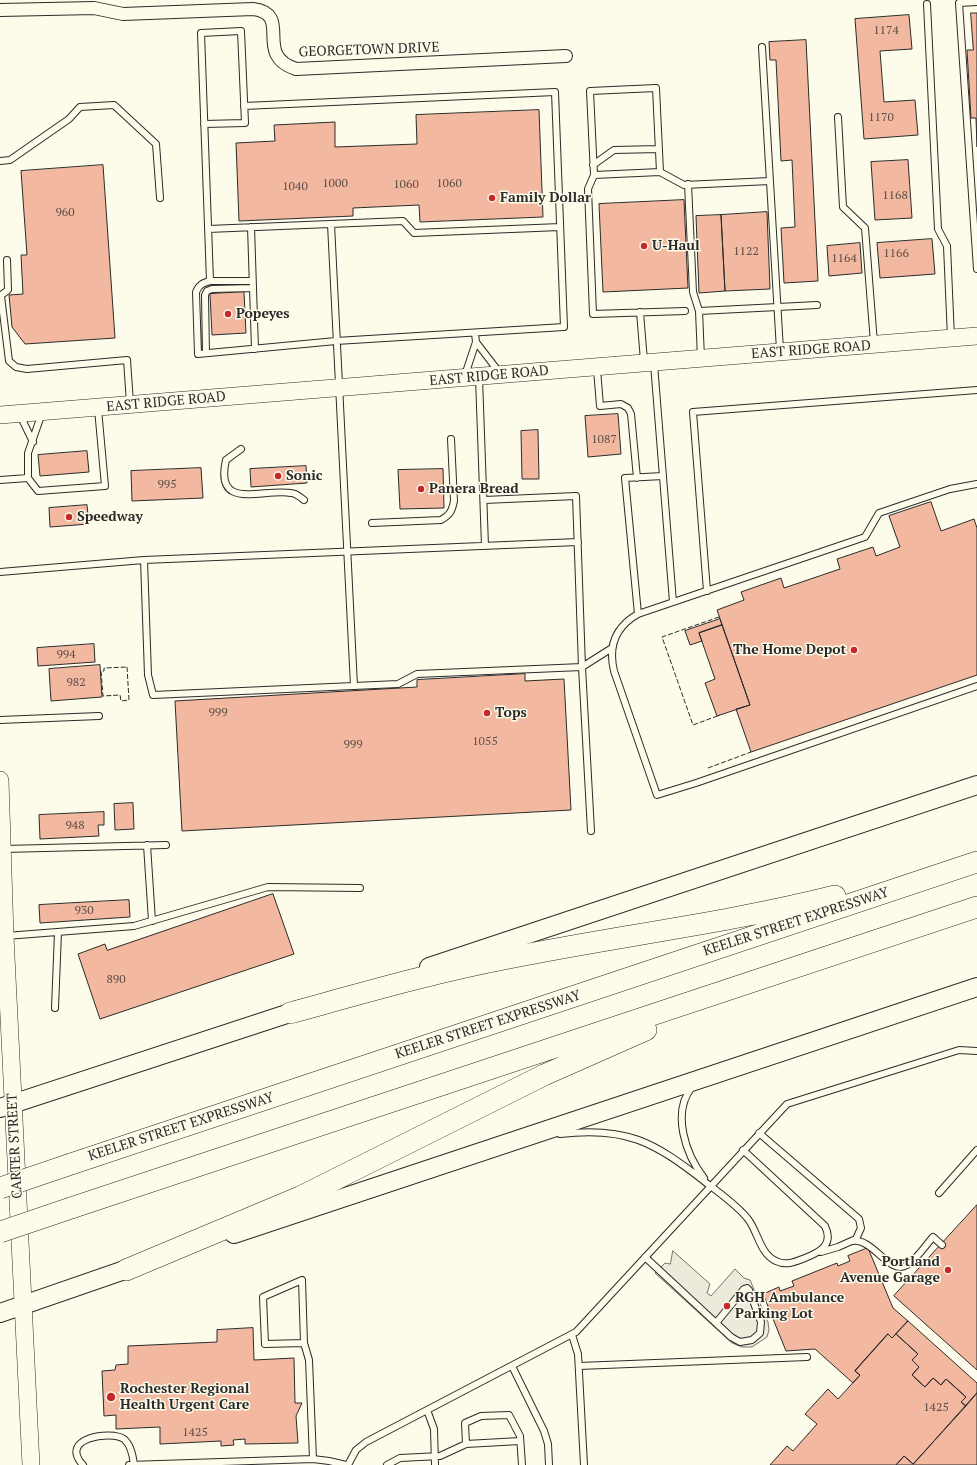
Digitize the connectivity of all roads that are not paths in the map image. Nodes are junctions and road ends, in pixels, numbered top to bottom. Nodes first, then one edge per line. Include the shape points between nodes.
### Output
1 (977, 2) edge
2 (927, 4) dead end
3 (0, 10) edge
4 (762, 48) dead end
5 (566, 56) dead end
6 (244, 106) junction
7 (838, 117) dead end
8 (204, 124) junction
9 (659, 149) junction
10 (0, 161) edge
11 (593, 165) junction
12 (977, 165) edge
13 (970, 166) junction
14 (660, 172) junction
15 (594, 175) junction
16 (770, 181) junction
17 (688, 184) junction
18 (160, 198) dead end
19 (331, 224) junction
20 (560, 227) junction
21 (250, 228) junction
22 (208, 229) junction
23 (7, 260) dead end
24 (977, 269) edge
25 (252, 281) junction
26 (210, 282) junction
27 (253, 288) junction
28 (1, 296) edge
29 (817, 305) dead end
30 (778, 307) junction
31 (685, 311) dead end
32 (699, 311) junction
33 (640, 312) junction
34 (475, 333) junction
35 (977, 336) edge
36 (951, 338) junction
37 (336, 342) junction
38 (476, 342) junction
39 (874, 345) junction
40 (255, 349) junction
41 (780, 352) junction
42 (206, 353) junction
43 (701, 358) junction
44 (649, 363) junction
45 (596, 367) junction
46 (501, 375) junction
47 (472, 377) junction
48 (339, 388) junction
49 (977, 390) edge
50 (130, 405) junction
51 (98, 407) junction
52 (43, 412) junction
53 (19, 414) junction
54 (0, 415) edge
55 (451, 439) dead end
56 (33, 442) junction
57 (241, 449) dead end
58 (663, 476) junction
59 (28, 478) junction
60 (637, 478) junction
61 (0, 480) edge
62 (977, 484) edge
63 (304, 500) dead end
64 (484, 500) junction
65 (372, 523) dead end
66 (578, 542) junction
67 (485, 546) junction
68 (347, 552) junction
69 (144, 560) junction
70 (0, 572) edge
71 (707, 591) junction
72 (673, 602) junction
73 (638, 614) junction
74 (612, 648) junction
75 (582, 667) junction
76 (354, 686) junction
77 (977, 686) edge
78 (99, 716) dead end
79 (0, 720) edge
80 (0, 780) edge
81 (977, 785) edge
82 (591, 831) dead end
83 (147, 845) junction
84 (166, 845) dead end
85 (2, 849) junction
86 (977, 858) edge
87 (977, 862) edge
88 (360, 888) dead end
89 (977, 907) edge
90 (152, 920) junction
91 (58, 932) junction
92 (899, 933) junction
93 (2, 936) edge
94 (977, 987) edge
95 (55, 1008) dead end
96 (290, 1013) junction
97 (977, 1051) edge
98 (710, 1076) junction
99 (6, 1106) edge
100 (758, 1133) junction
101 (518, 1139) junction
102 (743, 1150) junction
103 (977, 1150) edge
104 (710, 1186) junction
105 (0, 1188) edge
106 (939, 1193) dead end
107 (0, 1232) edge
108 (853, 1241) junction
109 (942, 1245) dead end
110 (821, 1252) junction
111 (644, 1257) junction
112 (126, 1270) junction
113 (22, 1306) junction
114 (0, 1313) edge
115 (716, 1323) junction
116 (572, 1335) junction
117 (304, 1343) junction
118 (807, 1357) dead end
119 (512, 1366) junction
120 (579, 1366) junction
121 (427, 1410) junction
122 (520, 1441) junction
123 (466, 1444) junction
124 (435, 1456) junction
125 (313, 1459) junction
126 (297, 1462) edge
127 (31, 1465) edge
128 (83, 1465) edge
129 (129, 1465) edge
130 (134, 1465) edge
131 (347, 1465) edge
132 (387, 1465) edge
133 (435, 1465) edge
134 (522, 1465) edge
135 (549, 1465) edge
136 (584, 1465) edge

1 - 13 lane via 959,3
2 - 36 lane via 938,229 947,246
3 - 5 street, GEORGETOWN DRIVE via 94,8 123,14 263,10 270,16 273,25 274,49 279,60 285,66 296,69
4 - 16 lane
6 - 8 lane via 244,123
6 - 8 lane via 241,31 201,33
6 - 20 lane via 554,92
7 - 39 lane via 844,207 865,228
8 - 22 lane
9 - 11 lane via 614,150
9 - 11 lane via 656,88 590,91
9 - 14 lane
10 - 18 lane via 10,160 69,119 80,107 114,105 156,144
11 - 15 lane
12 - 13 lane
13 - 24 lane
14 - 15 lane
14 - 17 lane
15 - 33 lane via 588,189 593,314
16 - 17 lane
16 - 30 lane
17 - 32 lane via 693,292
19 - 20 lane via 403,222 414,233
19 - 21 lane
19 - 37 lane
20 - 34 lane via 564,327
21 - 22 lane
21 - 25 lane
22 - 26 lane
23 - 28 lane via 8,290
25 - 26 lane
25 - 27 lane
26 - 42 lane via 203,282 196,292 198,354
27 - 40 lane
27 - 42 lane via 207,291
28 - 50 lane via 9,361 16,367 27,369 127,360
29 - 30 lane
30 - 32 lane
30 - 41 lane
31 - 33 lane
32 - 43 lane
33 - 44 lane
34 - 37 lane
34 - 38 lane
35 - 36 main road, EAST RIDGE ROAD
36 - 39 main road, EAST RIDGE ROAD
37 - 40 lane
37 - 48 lane
38 - 46 lane
38 - 47 lane
39 - 41 main road, EAST RIDGE ROAD
40 - 42 lane
41 - 43 main road, EAST RIDGE ROAD
43 - 44 main road, EAST RIDGE ROAD
44 - 45 main road, EAST RIDGE ROAD
44 - 58 lane
45 - 46 main road, EAST RIDGE ROAD
45 - 60 lane via 600,406 621,404 628,408 631,414
46 - 47 main road, EAST RIDGE ROAD
47 - 48 main road, EAST RIDGE ROAD
47 - 64 lane
48 - 50 main road, EAST RIDGE ROAD
48 - 68 lane
49 - 71 lane via 694,412
50 - 51 main road, EAST RIDGE ROAD
51 - 52 main road, EAST RIDGE ROAD
51 - 59 lane via 105,486 38,491
52 - 53 main road, EAST RIDGE ROAD
52 - 56 lane
53 - 54 main road, EAST RIDGE ROAD
53 - 56 lane
55 - 65 lane via 454,501 447,516 441,520
56 - 59 lane via 28,453
57 - 63 lane via 226,460 224,481 230,490 238,494 291,492
58 - 60 lane
58 - 72 lane
59 - 61 lane
60 - 73 lane via 625,478
62 - 71 lane via 950,489 878,513 865,537
64 - 66 lane via 576,496
64 - 67 lane
66 - 67 lane
66 - 75 lane
67 - 68 lane
68 - 69 lane
68 - 76 lane
69 - 70 lane
69 - 76 lane via 148,675 153,695
71 - 72 lane
72 - 73 lane
73 - 74 lane via 624,623 616,633
74 - 75 lane
74 - 77 lane via 614,671 657,795
75 - 76 lane via 417,674 398,684
75 - 82 lane
78 - 79 lane
80 - 85 main road, CARTER STREET
81 - 96 main road
83 - 84 lane
83 - 85 lane
83 - 90 lane
85 - 93 main road, CARTER STREET
86 - 96 highway via 787,907 486,962
87 - 105 highway, KEELER STREET EXPRESSWAY, bridge
88 - 90 lane via 268,887
89 - 92 highway
90 - 91 lane via 134,926
91 - 93 lane
91 - 95 lane
92 - 107 highway, bridge
92 - 112 highway via 683,1014 595,1051 300,1197
93 - 99 main road, CARTER STREET
94 - 98 main road
96 - 99 main road
97 - 100 lane via 959,1050 791,1102 780,1109
98 - 101 main road
98 - 104 lane via 689,1091 681,1118 692,1160
99 - 113 main road, CARTER STREET
100 - 102 lane
100 - 108 lane via 859,1220 859,1236
101 - 104 lane via 584,1131 631,1137 668,1154
101 - 112 main road
102 - 104 lane
102 - 110 lane via 826,1226 827,1242
103 - 106 lane
104 - 110 lane via 747,1218 764,1251 774,1260 791,1263
104 - 111 lane
108 - 109 lane via 866,1243 890,1263 900,1266 909,1263 933,1237
108 - 110 lane
111 - 115 lane
111 - 116 lane
112 - 113 main road
113 - 114 main road
113 - 127 main road, CARTER STREET
115 - 115 lane via 740,1342 752,1340 760,1333 761,1322 747,1288
116 - 119 lane
116 - 120 lane via 578,1350
117 - 117 lane via 265,1344 264,1296 302,1280
117 - 125 lane via 309,1360
118 - 120 lane
119 - 121 lane
119 - 135 lane via 544,1431 548,1444
120 - 136 lane
121 - 124 lane via 433,1423
121 - 131 lane via 362,1445
122 - 123 lane
122 - 123 lane via 518,1431 509,1415 481,1416 465,1423
122 - 134 lane
123 - 124 lane via 448,1454
124 - 132 lane via 400,1458
124 - 133 lane
125 - 126 lane
125 - 131 lane
126 - 130 lane
128 - 130 lane via 78,1454 84,1439 119,1437 128,1443
129 - 130 lane

